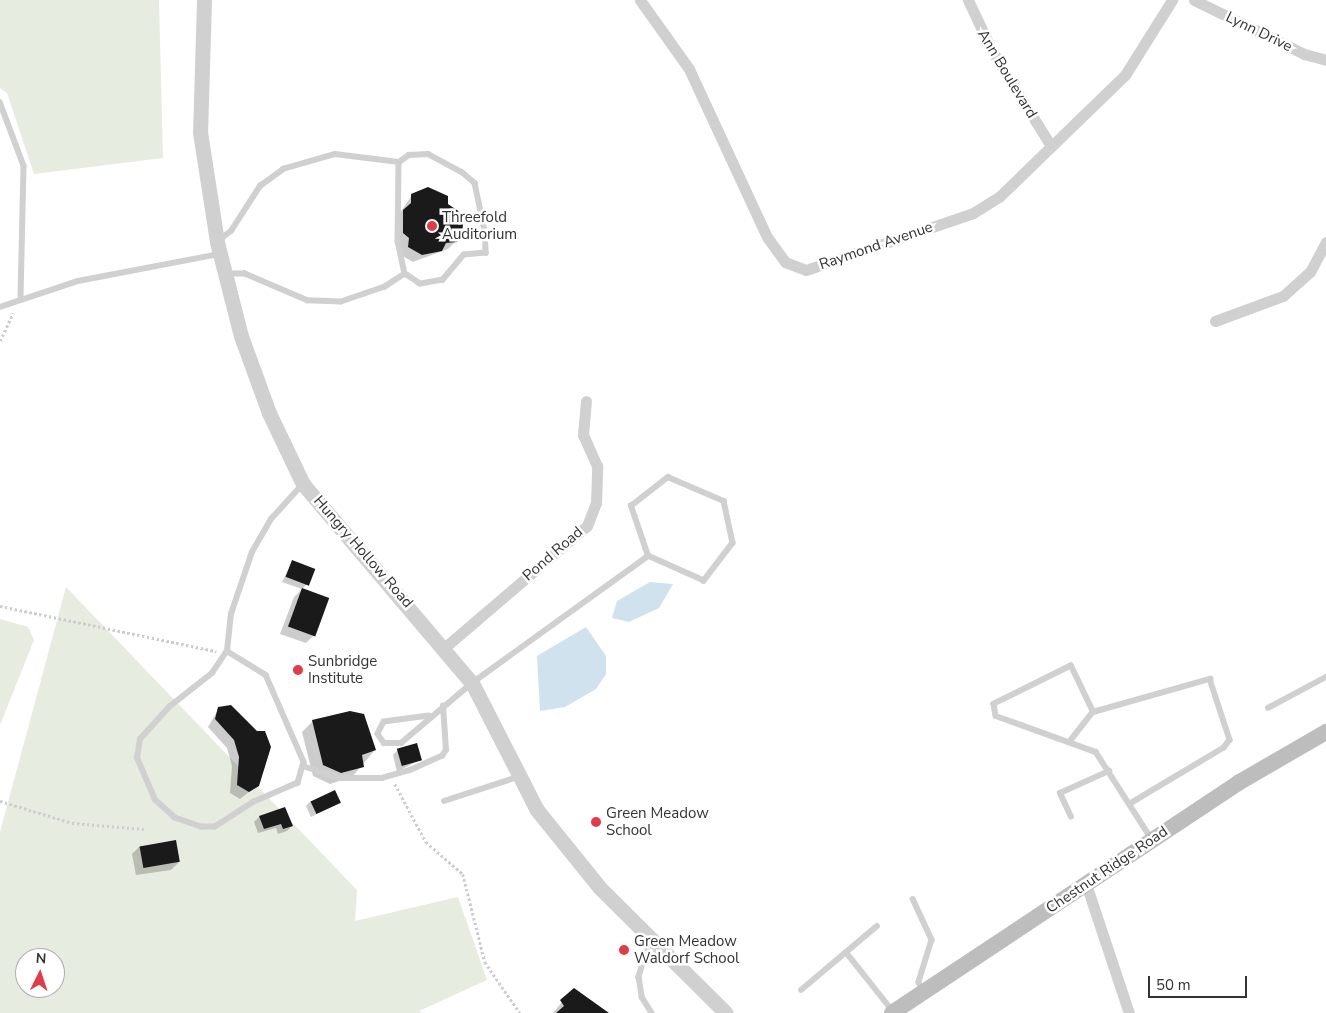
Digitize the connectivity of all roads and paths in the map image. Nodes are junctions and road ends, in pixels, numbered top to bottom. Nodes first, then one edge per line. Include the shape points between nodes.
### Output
1 (204, 0) edge
2 (640, 0) edge
3 (968, 0) edge
4 (1172, 0) edge
5 (1194, 0) edge
6 (1326, 60) edge
7 (0, 102) edge
8 (1051, 146) junction
9 (399, 162) junction
10 (1326, 242) edge
11 (219, 248) junction
12 (225, 274) junction
13 (405, 274) junction
14 (21, 299) junction
15 (0, 307) edge
16 (1215, 321) dead end
17 (0, 341) edge
18 (586, 401) dead end
19 (303, 484) junction
20 (648, 556) junction
21 (0, 606) edge
22 (444, 648) junction
23 (216, 651) dead end
24 (227, 651) junction
25 (1326, 677) edge
26 (472, 683) junction
27 (443, 706) junction
28 (1268, 708) dead end
29 (1093, 712) junction
30 (429, 716) junction
31 (1326, 732) edge
32 (1070, 740) junction
33 (303, 766) junction
34 (1110, 771) junction
35 (392, 775) junction
36 (520, 777) junction
37 (0, 801) edge
38 (444, 801) dead end
39 (1130, 804) junction
40 (1071, 817) dead end
41 (144, 829) dead end
42 (1152, 840) junction
43 (1086, 884) junction
44 (912, 899) dead end
45 (877, 926) dead end
46 (651, 939) junction
47 (846, 952) junction
48 (801, 990) dead end
49 (922, 991) junction
50 (720, 1011) edge
51 (893, 1012) edge
52 (520, 1013) edge
53 (652, 1013) edge
54 (1129, 1013) edge

1 - 11 street, Hungry Hollow Road via 200,132
2 - 8 street, Raymond Avenue via 689,69 767,237 785,262 806,270 973,213 999,197
3 - 8 street, Ann Boulevard via 992,51
4 - 8 street, Raymond Avenue via 1125,75
5 - 6 street, Lynn Drive via 1304,54
7 - 14 lane via 24,166
9 - 11 lane via 336,154 283,169 260,186
9 - 13 lane via 398,240
9 - 13 lane via 409,154 428,154 462,172 475,183 485,231 486,253 464,255 442,280 420,284
10 - 16 street via 1310,272 1283,296
11 - 12 street, Hungry Hollow Road
11 - 14 lane via 78,281
12 - 13 lane via 245,274 308,301 341,302 385,287
12 - 19 street, Hungry Hollow Road via 269,413
14 - 15 lane
14 - 17 path
18 - 22 street, Pond Road via 583,435 597,466 596,504 587,526
19 - 22 street, Hungry Hollow Road
19 - 24 lane via 270,519 252,552 231,614
20 - 20 lane via 631,506 668,478 724,501 733,543 704,581
20 - 26 lane
21 - 23 path
22 - 26 street, Hungry Hollow Road
24 - 33 lane via 266,675
24 - 33 lane via 212,673 169,708 140,739 137,758 155,800 175,818 215,827 254,802 298,783
25 - 28 lane
26 - 27 lane
26 - 36 street, Hungry Hollow Road
27 - 30 lane
27 - 35 lane via 446,750 442,756
29 - 32 lane
29 - 32 lane via 1071,666 994,704 996,716
29 - 39 lane via 1210,679 1230,740 1224,748
30 - 30 lane via 384,722 378,734 384,743 401,743
31 - 42 main road, Chestnut Ridge Road
32 - 34 lane via 1096,752
33 - 35 lane via 340,778
34 - 39 lane
34 - 40 lane via 1060,793
35 - 52 path via 426,842 463,874 485,962
36 - 38 lane
36 - 46 street, Hungry Hollow Road via 537,810 600,888
37 - 41 path via 72,823
39 - 42 lane
42 - 43 main road, Chestnut Ridge Road
43 - 49 main road, Chestnut Ridge Road
43 - 54 street
44 - 49 lane via 932,940 919,982
45 - 47 lane
46 - 50 street, Hungry Hollow Road
46 - 53 lane via 640,961 638,977 642,997
47 - 48 lane
47 - 51 lane
49 - 51 main road, Chestnut Ridge Road

